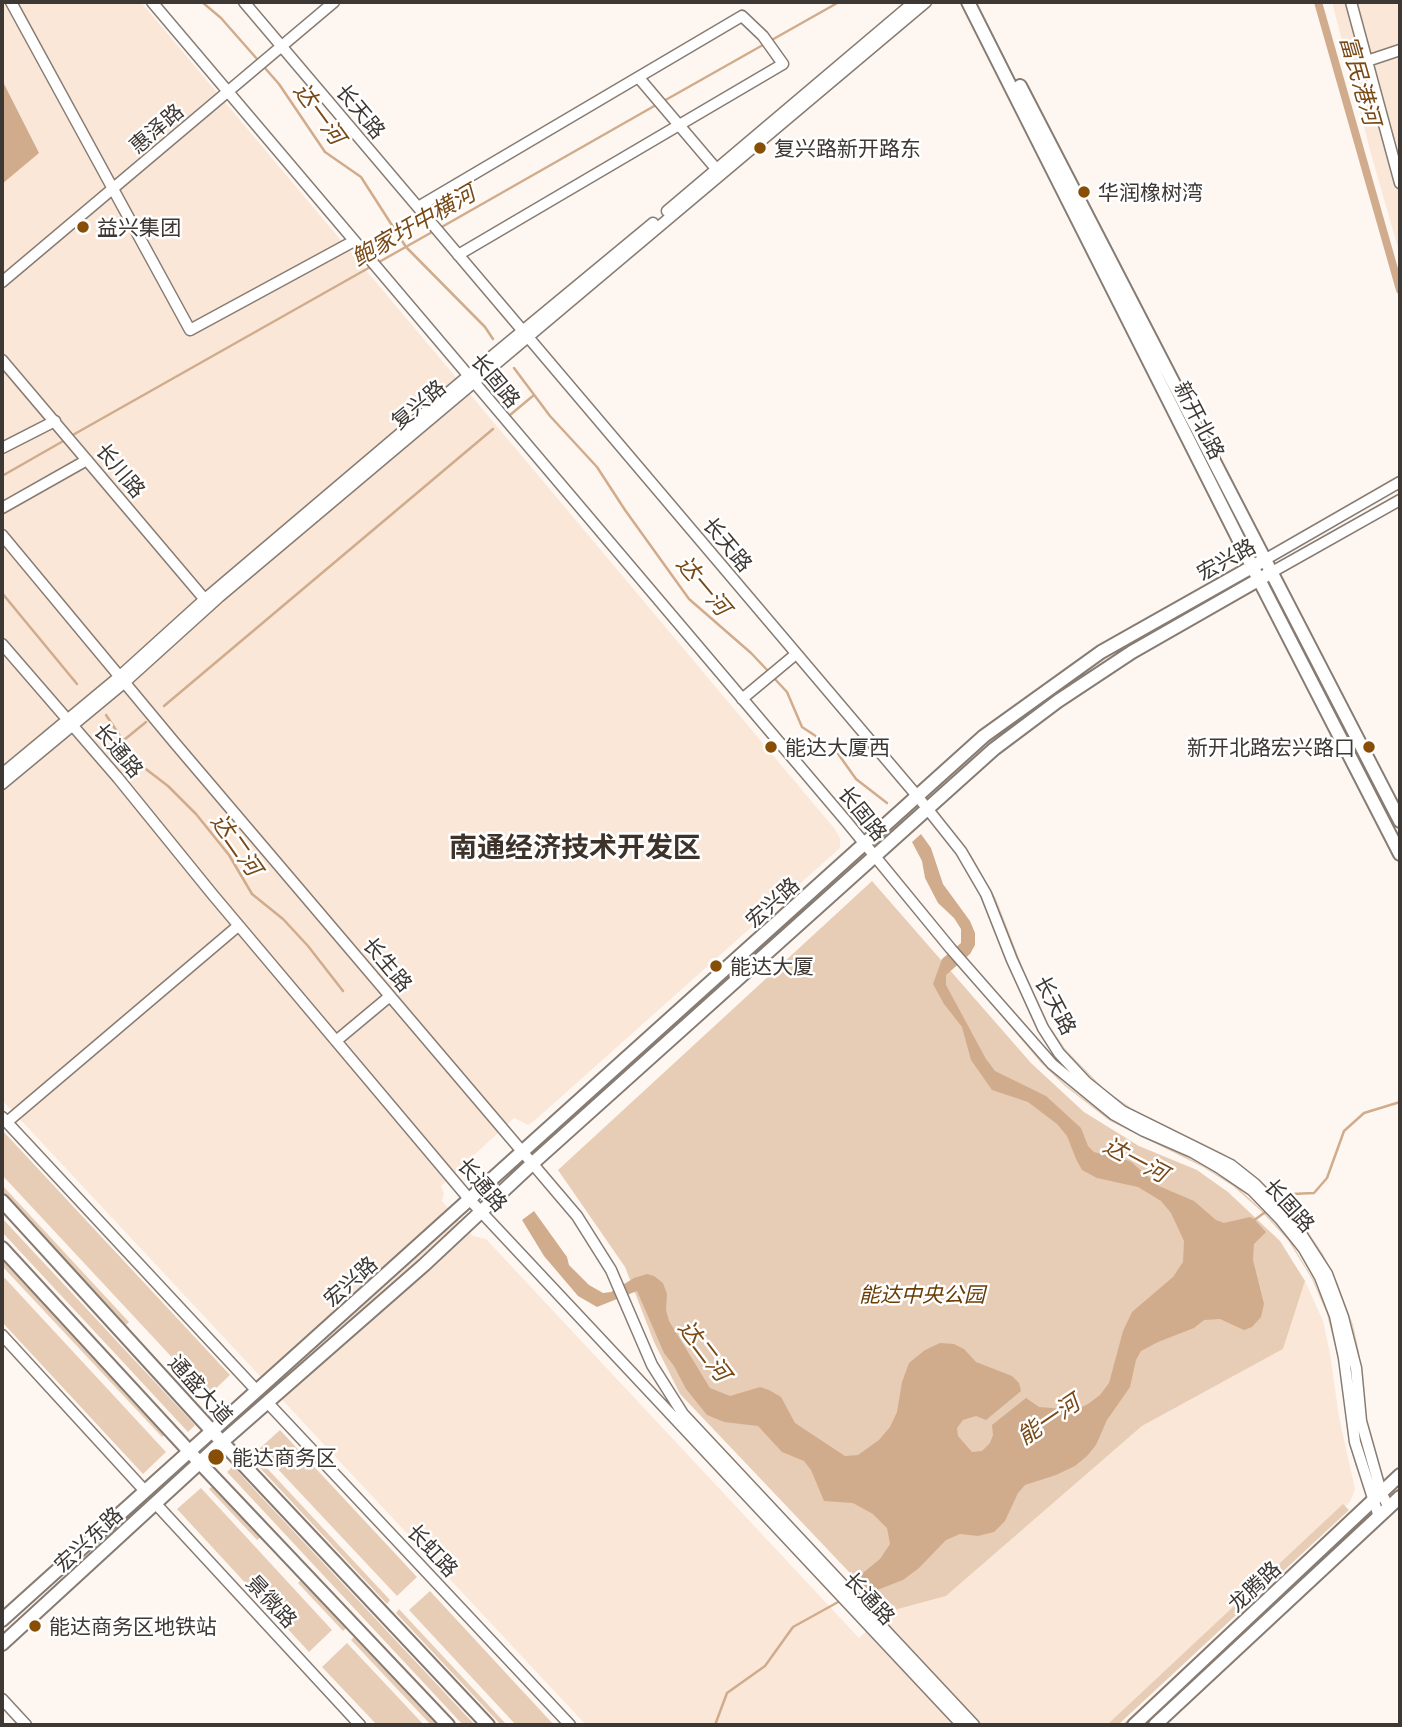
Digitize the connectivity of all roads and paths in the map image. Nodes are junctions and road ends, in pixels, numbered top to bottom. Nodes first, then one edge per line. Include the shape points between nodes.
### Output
1 (11, 2) edge
2 (152, 2) edge
3 (244, 2) edge
4 (334, 2) edge
5 (914, 2) edge
6 (926, 2) edge
7 (968, 2) edge
8 (977, 2) edge
9 (1351, 2) edge
10 (282, 46) junction
11 (1400, 50) edge
12 (1367, 61) junction
13 (639, 78) junction
14 (228, 91) junction
15 (679, 125) junction
16 (718, 172) junction
17 (1400, 183) edge
18 (114, 189) junction
19 (418, 207) junction
20 (354, 241) junction
21 (458, 255) junction
22 (2, 282) edge
23 (525, 334) junction
24 (2, 360) edge
25 (470, 379) junction
26 (58, 425) junction
27 (2, 448) edge
28 (87, 460) junction
29 (1400, 482) edge
30 (1400, 500) edge
31 (2, 508) edge
32 (2, 536) edge
33 (1266, 559) junction
34 (1252, 566) junction
35 (1272, 572) junction
36 (1259, 579) junction
37 (207, 602) junction
38 (2, 644) edge
39 (796, 654) junction
40 (123, 679) junction
41 (742, 699) junction
42 (70, 723) junction
43 (2, 774) edge
44 (2, 785) edge
45 (918, 797) junction
46 (928, 809) junction
47 (1400, 821) edge
48 (864, 846) junction
49 (1400, 854) edge
50 (873, 856) junction
51 (238, 926) junction
52 (390, 996) junction
53 (336, 1041) junction
54 (4, 1120) edge
55 (1148, 1125) joint
56 (524, 1152) junction
57 (533, 1163) junction
58 (470, 1200) junction
59 (2, 1201) edge
60 (481, 1212) junction
61 (2, 1248) edge
62 (2, 1335) edge
63 (257, 1391) junction
64 (267, 1402) junction
65 (213, 1431) junction
66 (222, 1441) junction
67 (707, 1441) joint
68 (190, 1450) junction
69 (200, 1463) junction
70 (1400, 1475) edge
71 (145, 1491) junction
72 (1377, 1496) junction
73 (1400, 1497) edge
74 (155, 1503) junction
75 (1384, 1512) junction
76 (2, 1620) edge
77 (2, 1644) edge
78 (2, 1699) edge
79 (26, 1725) edge
80 (360, 1725) edge
81 (448, 1725) edge
82 (488, 1725) edge
83 (570, 1725) edge
84 (962, 1725) edge
85 (974, 1725) edge
86 (1134, 1725) edge
87 (1155, 1725) edge

1 - 18 street
2 - 14 street, 长固路
3 - 10 street, 长天路
4 - 10 street, 惠泽路
5 - 16 street, 复兴路
6 - 16 street, 复兴路
7 - 34 main road, 新开北路
8 - 33 main road, 新开北路
9 - 12 street
10 - 14 street, 惠泽路
10 - 19 street, 长天路
11 - 12 street
12 - 17 street
13 - 15 street
13 - 15 street via 742,16 763,36 783,64
13 - 19 street
14 - 18 street, 惠泽路
14 - 20 street, 长固路
15 - 16 street
15 - 21 street
16 - 23 street, 复兴路
18 - 20 street via 190,330
18 - 22 street, 惠泽路
19 - 21 street, 长天路
20 - 25 street, 长固路
21 - 23 street, 长天路
23 - 25 street, 复兴路
23 - 39 street, 长天路
24 - 26 street, 长川路
25 - 37 street, 复兴路
25 - 41 street, 长固路
26 - 27 street
26 - 28 street, 长川路
28 - 31 street
28 - 37 street, 长川路
29 - 33 street, 宏兴路
30 - 35 street, 宏兴路
32 - 40 street, 长生路
33 - 34 main road, 宏兴路
33 - 35 main road, 新开北路
34 - 36 main road, 新开北路
34 - 45 main road, 宏兴路 via 1090,659 984,736
35 - 36 main road, 宏兴路
35 - 47 main road, 新开北路
36 - 46 main road, 宏兴路 via 1058,701 994,748
36 - 49 main road, 新开北路
37 - 40 street, 复兴路
38 - 42 street, 长通路
39 - 41 street
39 - 45 street, 长天路
40 - 42 street, 复兴路
40 - 52 street, 长生路
41 - 48 street, 长固路
42 - 43 street, 复兴路
42 - 44 street, 复兴路
42 - 51 street, 长通路
45 - 46 street, 长天路
45 - 48 main road, 宏兴路
46 - 50 main road, 宏兴路
46 - 55 street, 长天路 via 961,851 986,894 1025,990 1054,1045 1086,1082
48 - 50 street, 长固路
48 - 56 main road, 宏兴路
50 - 57 main road, 宏兴路
50 - 72 street, 长固路 via 1052,1064 1100,1104 1144,1131 1192,1152 1252,1190 1304,1249 1335,1316 1355,1443
51 - 53 street, 长通路
51 - 54 street
52 - 53 street
52 - 56 street, 长生路
53 - 58 street, 长通路
54 - 63 street
55 - 72 street, 长固路 via 1231,1165 1255,1184 1296,1226 1327,1273 1356,1368 1361,1421
56 - 57 street, 长生路
56 - 58 main road, 宏兴路
57 - 60 main road, 宏兴路
57 - 67 street, 长生路 via 596,1244 668,1394
58 - 60 street, 长通路
58 - 63 main road, 宏兴路
59 - 65 main road, 通盛大道
60 - 64 main road, 宏兴路
60 - 84 street, 长通路
61 - 68 main road
62 - 71 street
63 - 65 main road, 宏兴路
64 - 66 main road, 宏兴路
64 - 83 street, 长虹路
65 - 66 main road, 通盛大道
65 - 68 main road, 宏兴路
66 - 69 main road, 宏兴路
66 - 82 main road, 通盛大道
67 - 85 street, 长通路
68 - 69 main road
68 - 71 main road, 宏兴东路
69 - 74 main road, 宏兴东路
69 - 81 main road
70 - 72 main road, 龙腾路
71 - 76 main road, 宏兴东路
72 - 75 street, 长固路
72 - 86 main road, 龙腾路
73 - 75 main road, 龙腾路
74 - 77 main road, 宏兴东路
74 - 80 street, 景微路
75 - 87 main road, 龙腾路
78 - 79 street

